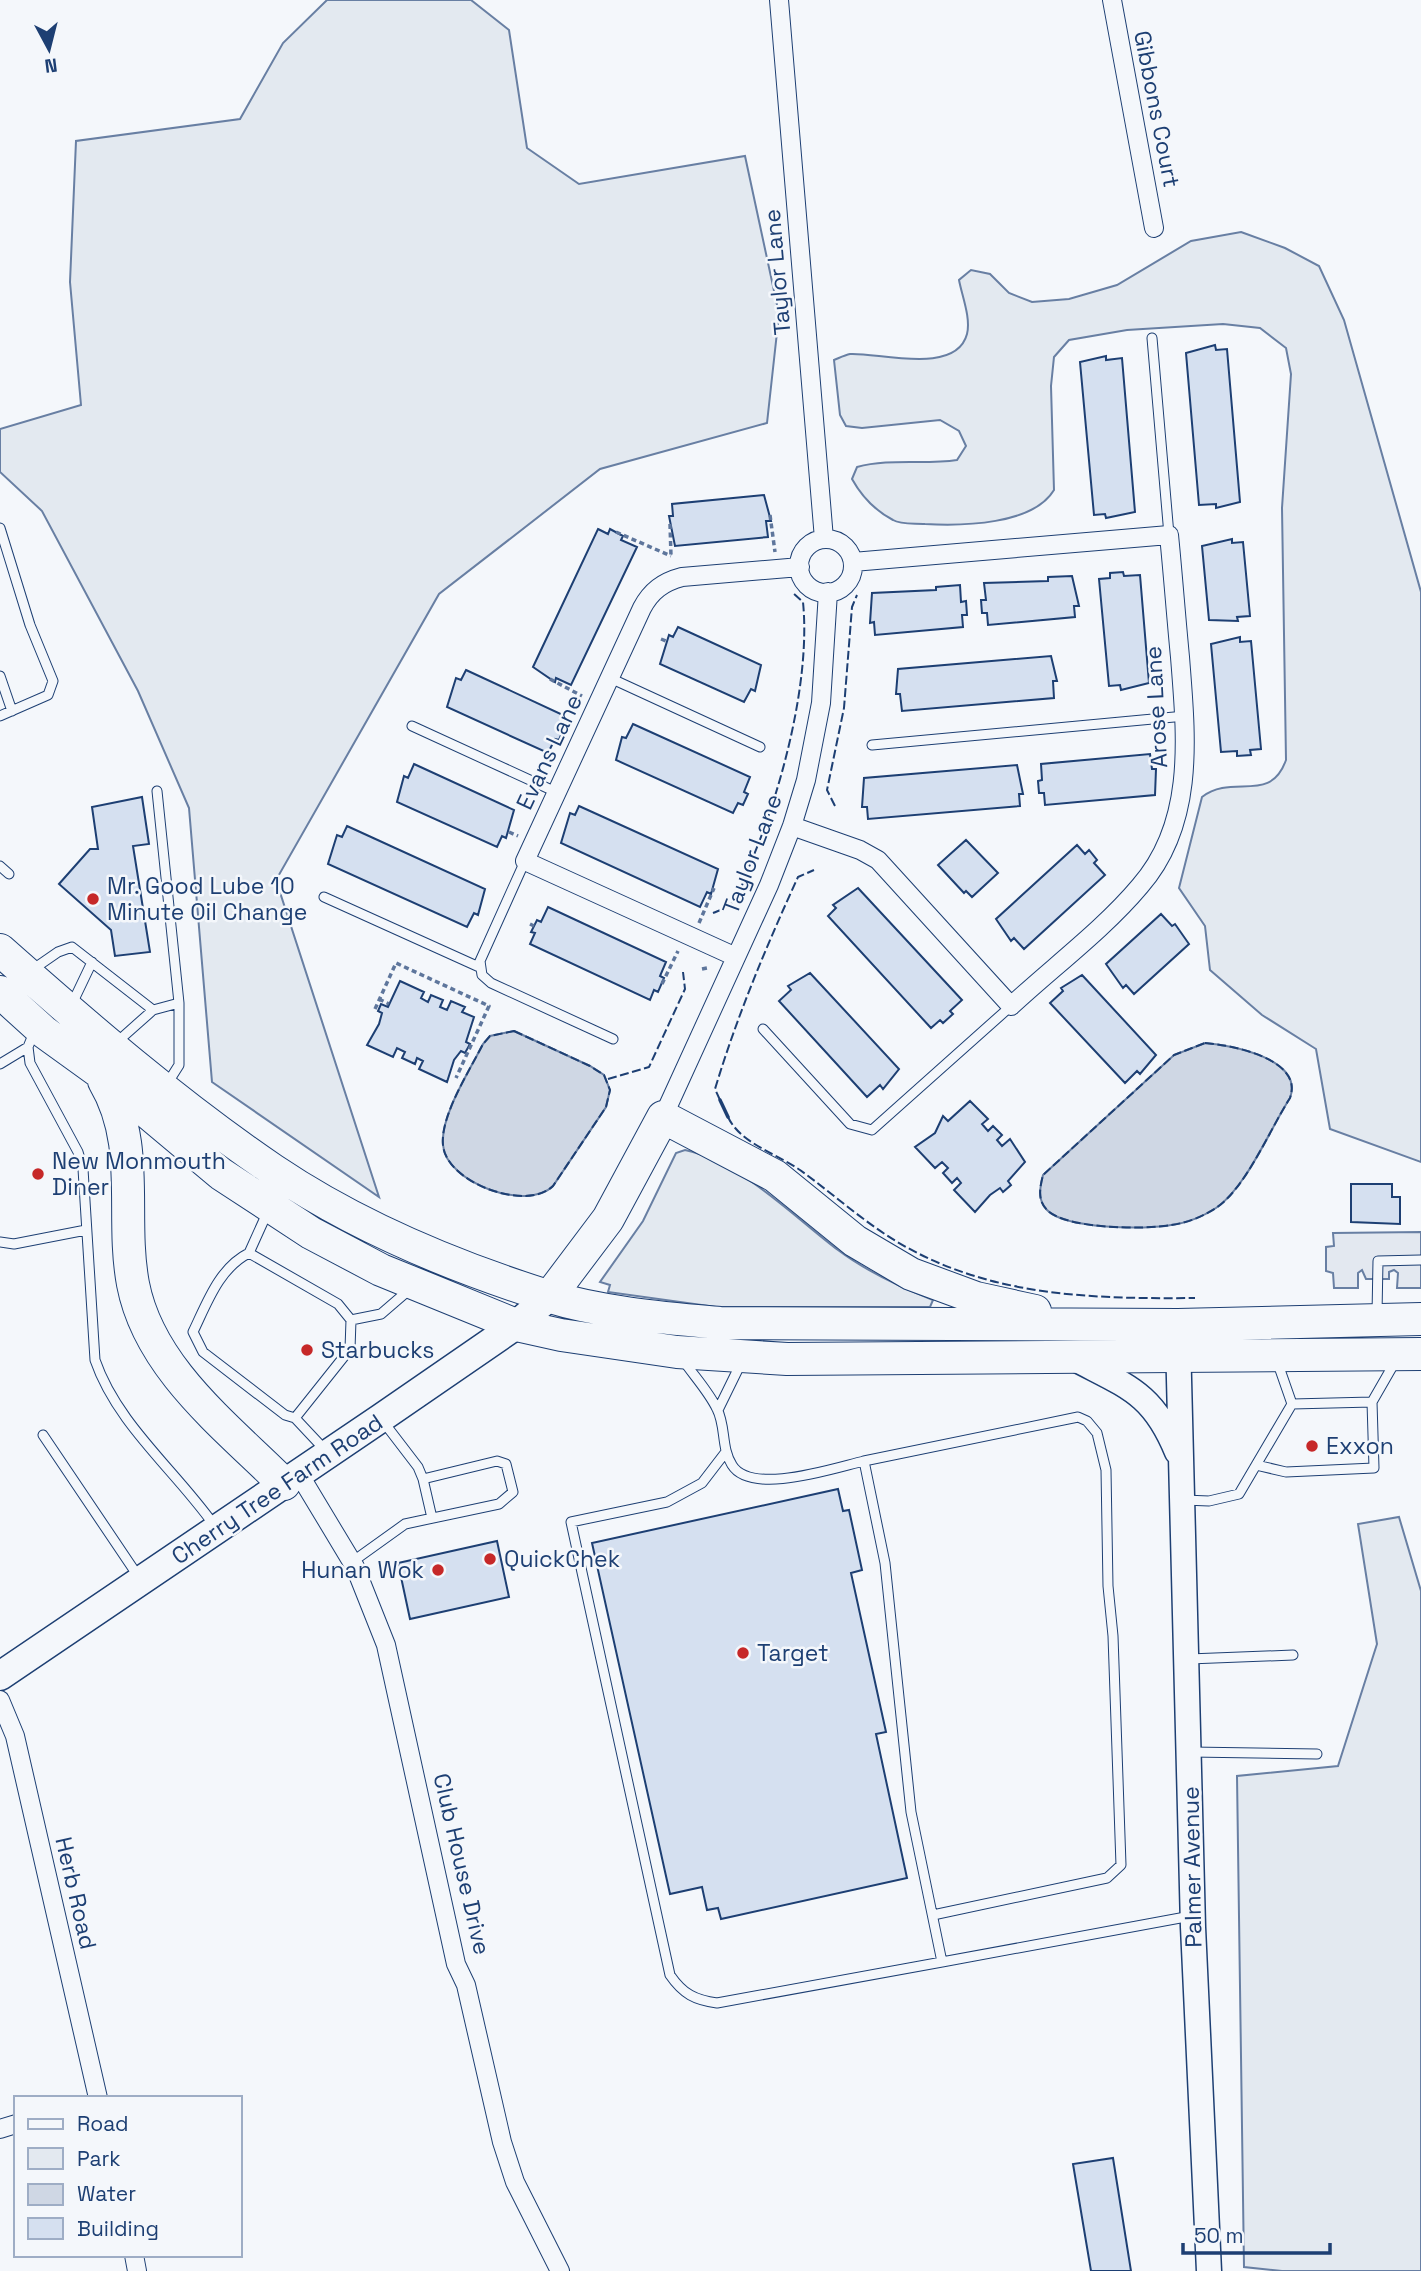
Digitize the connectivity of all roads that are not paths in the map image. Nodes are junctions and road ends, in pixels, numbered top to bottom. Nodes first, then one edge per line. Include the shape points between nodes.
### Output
1 (779, 0) edge
2 (1112, 0) edge
3 (1154, 228) dead end
4 (1152, 338) dead end
5 (0, 528) edge
6 (1169, 535) junction
7 (824, 539) junction
8 (853, 562) junction
9 (800, 567) junction
10 (828, 592) junction
11 (0, 676) edge
12 (610, 678) junction
13 (12, 711) junction
14 (0, 716) edge
15 (1185, 716) junction
16 (412, 726) dead end
17 (872, 745) dead end
18 (760, 747) dead end
19 (157, 791) dead end
20 (556, 792) junction
21 (792, 826) junction
22 (525, 861) junction
23 (0, 866) edge
24 (9, 874) dead end
25 (324, 897) dead end
26 (0, 950) edge
27 (736, 957) junction
28 (92, 962) junction
29 (479, 967) junction
30 (27, 974) junction
31 (0, 992) edge
32 (179, 1003) junction
33 (1011, 1006) junction
34 (153, 1010) junction
35 (68, 1011) junction
36 (763, 1029) dead end
37 (33, 1036) junction
38 (613, 1039) dead end
39 (105, 1059) junction
40 (0, 1064) edge
41 (164, 1089) junction
42 (663, 1117) junction
43 (270, 1206) junction
44 (86, 1230) junction
45 (0, 1242) edge
46 (249, 1252) junction
47 (1420, 1260) edge
48 (414, 1285) junction
49 (550, 1296) junction
50 (1377, 1319) junction
51 (1421, 1319) edge
52 (351, 1320) junction
53 (1102, 1324) junction
54 (516, 1325) junction
55 (1178, 1325) junction
56 (677, 1352) junction
57 (1410, 1354) edge
58 (1275, 1356) junction
59 (744, 1357) junction
60 (1179, 1357) junction
61 (1076, 1359) junction
62 (1372, 1402) junction
63 (1292, 1404) junction
64 (718, 1410) junction
65 (295, 1418) junction
66 (381, 1418) junction
67 (43, 1435) dead end
68 (725, 1453) junction
69 (329, 1454) junction
70 (864, 1461) junction
71 (1182, 1464) junction
72 (1256, 1465) junction
73 (291, 1479) junction
74 (423, 1479) junction
75 (1183, 1500) junction
76 (432, 1518) junction
77 (217, 1529) junction
78 (352, 1562) junction
79 (141, 1581) junction
80 (1293, 1655) dead end
81 (1187, 1659) junction
82 (0, 1676) edge
83 (0, 1700) edge
84 (1189, 1752) junction
85 (1317, 1754) dead end
86 (933, 1915) junction
87 (1192, 1916) junction
88 (942, 1962) junction
89 (98, 2096) edge
90 (560, 2271) edge
91 (1209, 2271) edge

1 - 7 street, Taylor Lane
2 - 3 street, Gibbons Court
4 - 6 lane
5 - 13 lane via 53,681 48,695
6 - 8 street
6 - 15 street, Arose Lane
7 - 8 street via 846,547
7 - 9 street via 804,551
8 - 10 street via 844,586
9 - 10 street via 806,582 819,592
9 - 12 street, Evans Lane via 682,577 665,583 646,600
10 - 21 street, Taylor Lane via 821,703
11 - 13 lane
12 - 18 lane
12 - 20 street, Evans Lane
13 - 14 lane
15 - 17 lane
15 - 33 street, Arose Lane via 1181,800 1157,861 1140,886
16 - 20 lane
19 - 32 lane
20 - 22 street, Evans Lane
21 - 27 street, Taylor Lane
21 - 33 street via 878,860
22 - 27 street
22 - 29 lane
23 - 24 lane
25 - 29 lane
26 - 30 highway
27 - 42 street, Taylor Lane
28 - 30 lane via 72,947
28 - 34 lane
28 - 35 lane
29 - 38 lane via 491,984
30 - 35 highway
31 - 37 highway
32 - 34 lane
32 - 41 lane via 179,1065
33 - 36 lane via 872,1130 850,1124
34 - 39 lane
35 - 39 highway
37 - 39 highway
37 - 40 lane
37 - 44 lane via 30,1063 81,1161
39 - 41 highway
39 - 43 highway via 220,1174
39 - 73 highway via 126,1137 132,1281 145,1324 171,1368
41 - 49 highway via 274,1171 344,1212 458,1264
42 - 49 highway via 608,1219
42 - 53 highway via 775,1176 855,1241 911,1274 976,1298
43 - 46 lane
43 - 48 highway via 311,1233
44 - 45 lane via 14,1244
44 - 77 lane via 95,1360 103,1382 121,1413 187,1487
46 - 52 lane via 338,1304
46 - 65 lane via 235,1260 214,1288 193,1332 204,1352
47 - 50 lane via 1378,1261
48 - 52 lane via 381,1314
48 - 54 highway
49 - 53 highway via 665,1318 720,1323
49 - 54 main road, Cherry Tree Farm Road
50 - 51 highway
50 - 55 highway
52 - 65 lane via 350,1349
53 - 55 highway
54 - 56 highway
54 - 66 main road, Cherry Tree Farm Road
55 - 60 street, Palmer Avenue
56 - 59 highway
56 - 64 lane
57 - 58 highway
57 - 62 lane
58 - 60 highway
58 - 63 lane
59 - 61 highway
59 - 64 lane
60 - 61 highway
60 - 71 street, Palmer Avenue
61 - 71 street, Palmer Avenue via 1146,1399 1164,1422
62 - 63 lane
62 - 72 lane via 1374,1468 1286,1472
63 - 72 lane
64 - 68 lane
65 - 69 lane
66 - 69 main road, Cherry Tree Farm Road
66 - 74 lane
67 - 79 lane
68 - 70 lane via 737,1473 758,1480
68 - 88 lane via 702,1483 667,1502 571,1522 670,1975 681,1991 717,2003
69 - 73 main road, Cherry Tree Farm Road
70 - 86 lane via 885,1563 911,1812
70 - 86 lane via 1078,1417 1087,1420 1097,1433 1107,1470 1121,1865 1107,1878
71 - 75 street, Palmer Avenue
72 - 75 lane via 1240,1494 1209,1501
73 - 77 main road, Cherry Tree Farm Road
73 - 78 street, Club House Drive
74 - 76 lane
74 - 76 lane via 497,1461 506,1464 513,1492 499,1504
75 - 81 street, Palmer Avenue
76 - 78 lane via 394,1530
77 - 79 main road, Cherry Tree Farm Road
78 - 90 street, Club House Drive via 386,1645 456,1964 466,1985 502,2142 515,2182
79 - 82 main road, Cherry Tree Farm Road
80 - 81 lane
81 - 84 street, Palmer Avenue
83 - 89 street, Herb Road via 15,1736
84 - 85 lane
84 - 87 street, Palmer Avenue
86 - 88 lane
87 - 88 lane
87 - 91 street, Palmer Avenue

